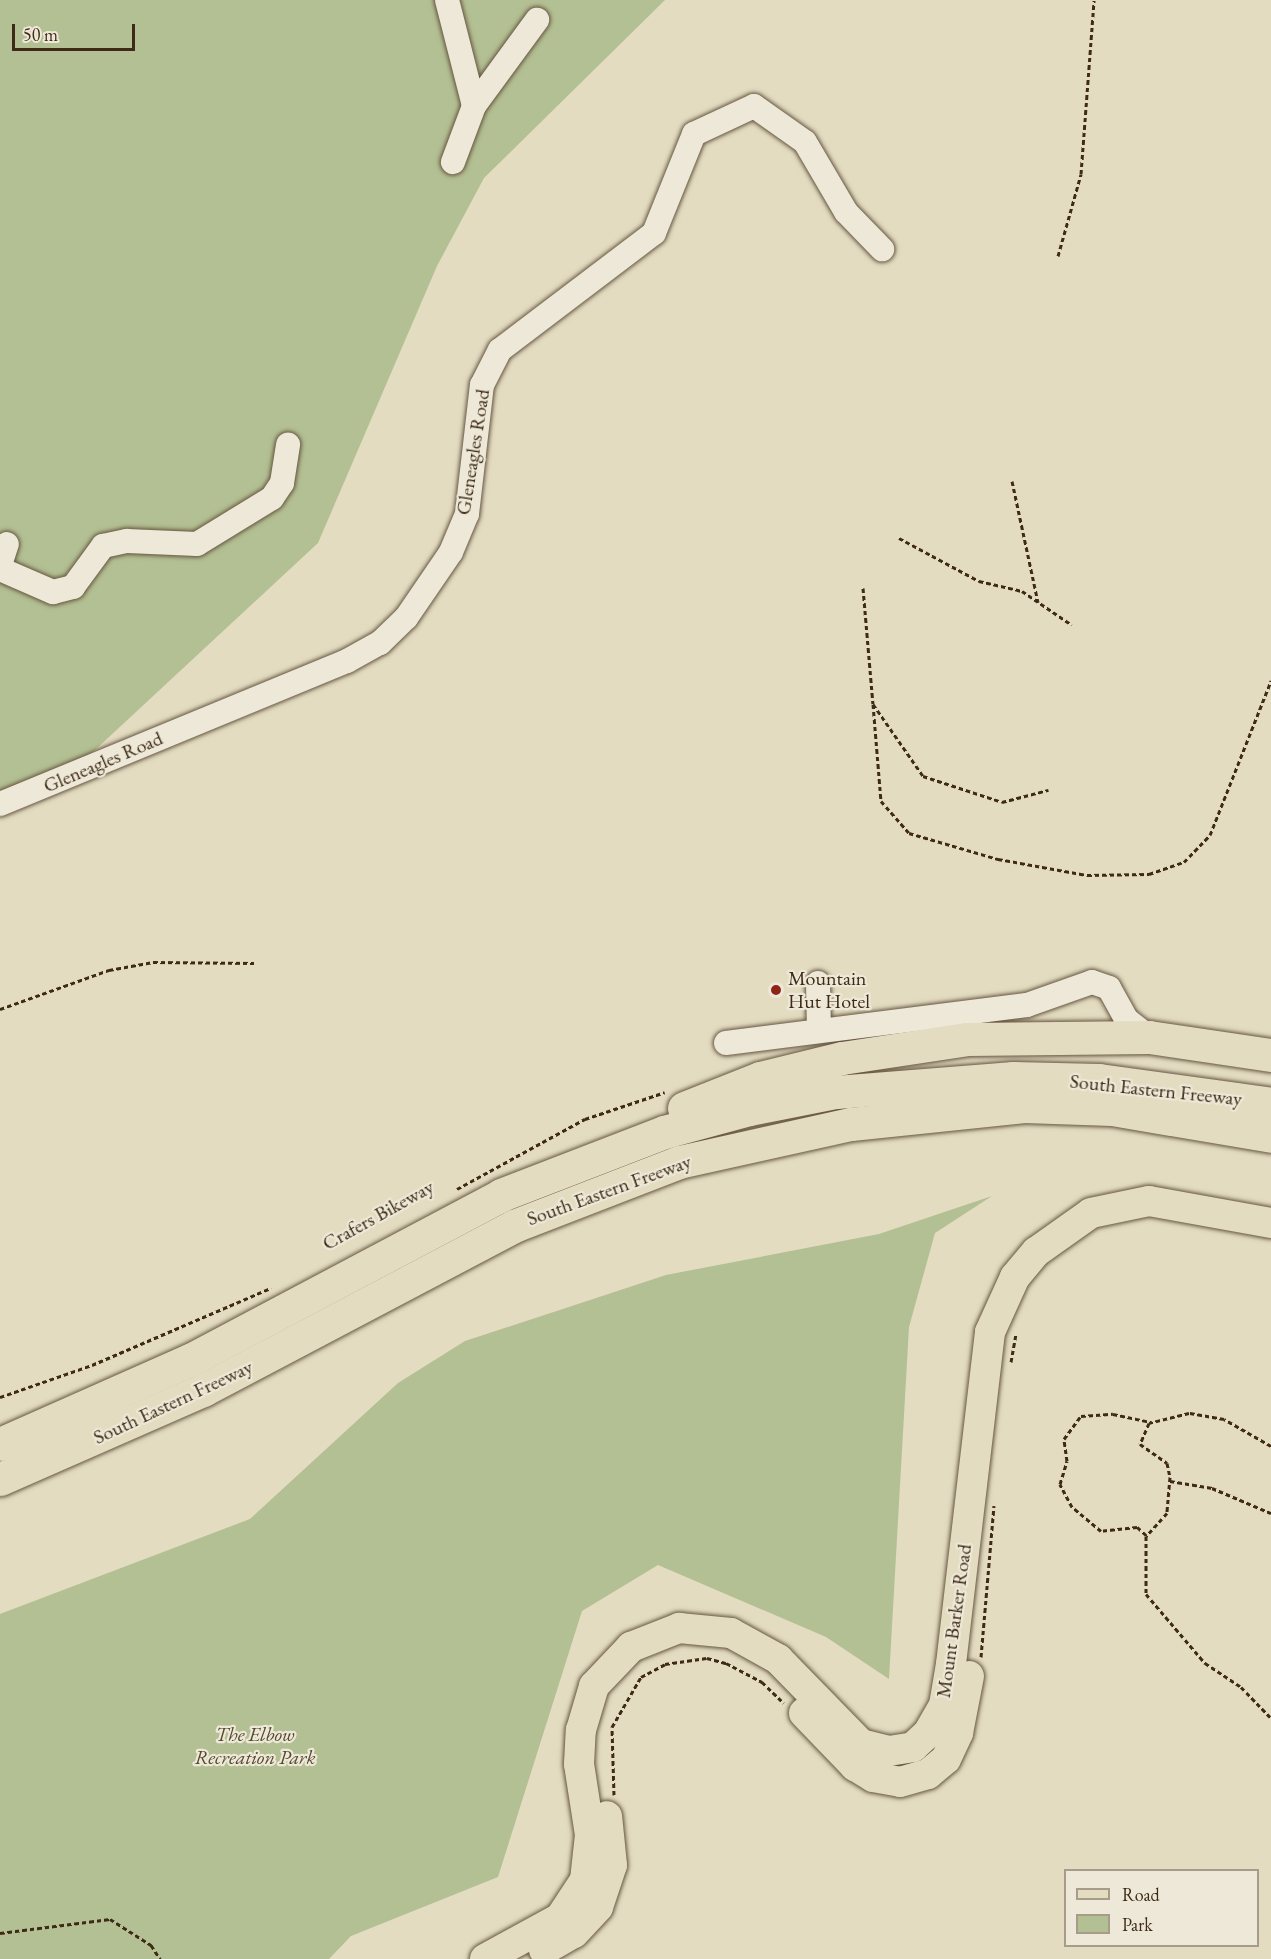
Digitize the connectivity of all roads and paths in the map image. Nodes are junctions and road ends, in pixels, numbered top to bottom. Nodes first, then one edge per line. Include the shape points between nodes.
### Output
1 (447, 0) edge
2 (1094, 0) edge
3 (537, 20) dead end
4 (474, 106) junction
5 (453, 162) dead end
6 (882, 249) dead end
7 (1058, 256) dead end
8 (288, 444) dead end
9 (1012, 481) dead end
10 (899, 538) dead end
11 (2, 559) edge
12 (863, 588) dead end
13 (1038, 602) junction
14 (1072, 625) dead end
15 (1271, 681) edge
16 (873, 704) junction
17 (1048, 790) dead end
18 (0, 804) edge
19 (254, 963) dead end
20 (819, 983) dead end
21 (1114, 995) junction
22 (0, 1009) edge
23 (819, 1030) junction
24 (1077, 1034) junction
25 (1149, 1037) junction
26 (726, 1043) dead end
27 (1271, 1055) edge
28 (674, 1089) dead end
29 (1271, 1104) edge
30 (1112, 1109) junction
31 (1271, 1136) edge
32 (1271, 1151) edge
33 (454, 1190) dead end
34 (501, 1195) junction
35 (1271, 1222) edge
36 (1271, 1231) edge
37 (278, 1285) dead end
38 (1017, 1329) dead end
39 (1010, 1369) dead end
40 (0, 1397) edge
41 (1153, 1422) junction
42 (0, 1443) edge
43 (1271, 1446) edge
44 (0, 1479) edge
45 (1170, 1481) junction
46 (996, 1493) dead end
47 (1271, 1514) edge
48 (1146, 1536) junction
49 (708, 1638) junction
50 (980, 1666) dead end
51 (792, 1712) dead end
52 (1271, 1718) edge
53 (615, 1799) dead end
54 (596, 1884) junction
55 (0, 1933) edge
56 (159, 1959) edge
57 (485, 1959) edge
58 (528, 1959) edge

1 - 4 street
2 - 7 path via 1081,174
3 - 4 street
4 - 5 street
6 - 18 street, Gleneagles Road via 846,212 805,142 754,106 694,134 654,233 500,350 482,385 467,514 451,552 406,618 380,643 347,661
8 - 11 street via 288,465 273,498 197,544 127,541 103,546 73,587 53,592
9 - 13 path
10 - 13 path via 939,564 1022,591
12 - 16 path
13 - 14 path
15 - 16 path via 1210,835 1184,862 1149,874 1087,875 998,859 909,833 881,801
16 - 17 path via 922,776 1002,802
19 - 22 path via 153,962 109,970
20 - 23 street
21 - 23 street via 1104,985 1088,982 1028,1005
21 - 24 street via 1106,1022
21 - 25 street via 1127,1020
23 - 26 street
24 - 25 highway
24 - 34 highway via 905,1047 760,1078 599,1137
25 - 27 highway
28 - 33 path, Crafers Bikeway via 585,1119
29 - 34 highway, South Eastern Freeway via 1099,1080 1013,1078 836,1092 664,1132
30 - 31 highway, South Eastern Freeway
30 - 32 highway
30 - 44 highway, South Eastern Freeway via 1024,1106 938,1111 762,1140 679,1162 514,1226 203,1390
34 - 42 highway, South Eastern Freeway via 190,1360
35 - 49 main road, Mount Barker Road via 1181,1203 1120,1205 1066,1226 1015,1277 990,1332 944,1705 928,1734 913,1747 889,1751 861,1744 778,1659 754,1641
36 - 49 main road, Mount Barker Road via 1181,1213 1122,1214 1071,1235 1021,1286 999,1334 964,1705 946,1759 928,1774 900,1782 873,1777 834,1748 775,1679
37 - 40 path via 92,1365
38 - 39 path
41 - 43 path via 1189,1413 1224,1419
41 - 45 path via 1140,1434 1140,1444 1167,1463
41 - 48 path via 1113,1414 1081,1416 1064,1439 1067,1461 1060,1484 1072,1507 1101,1531 1137,1527
45 - 47 path via 1212,1488
45 - 48 path via 1167,1513
46 - 50 path
48 - 52 path via 1146,1594 1205,1663 1240,1687
49 - 54 main road, Mount Barker Road via 679,1628 631,1647 594,1686 581,1730 579,1764
51 - 53 path via 762,1682 726,1663 707,1658 665,1664 641,1677 612,1727
54 - 57 main road, Mount Barker Road via 560,1918
54 - 58 main road, Mount Barker Road via 574,1934
55 - 56 path via 110,1919 151,1945

